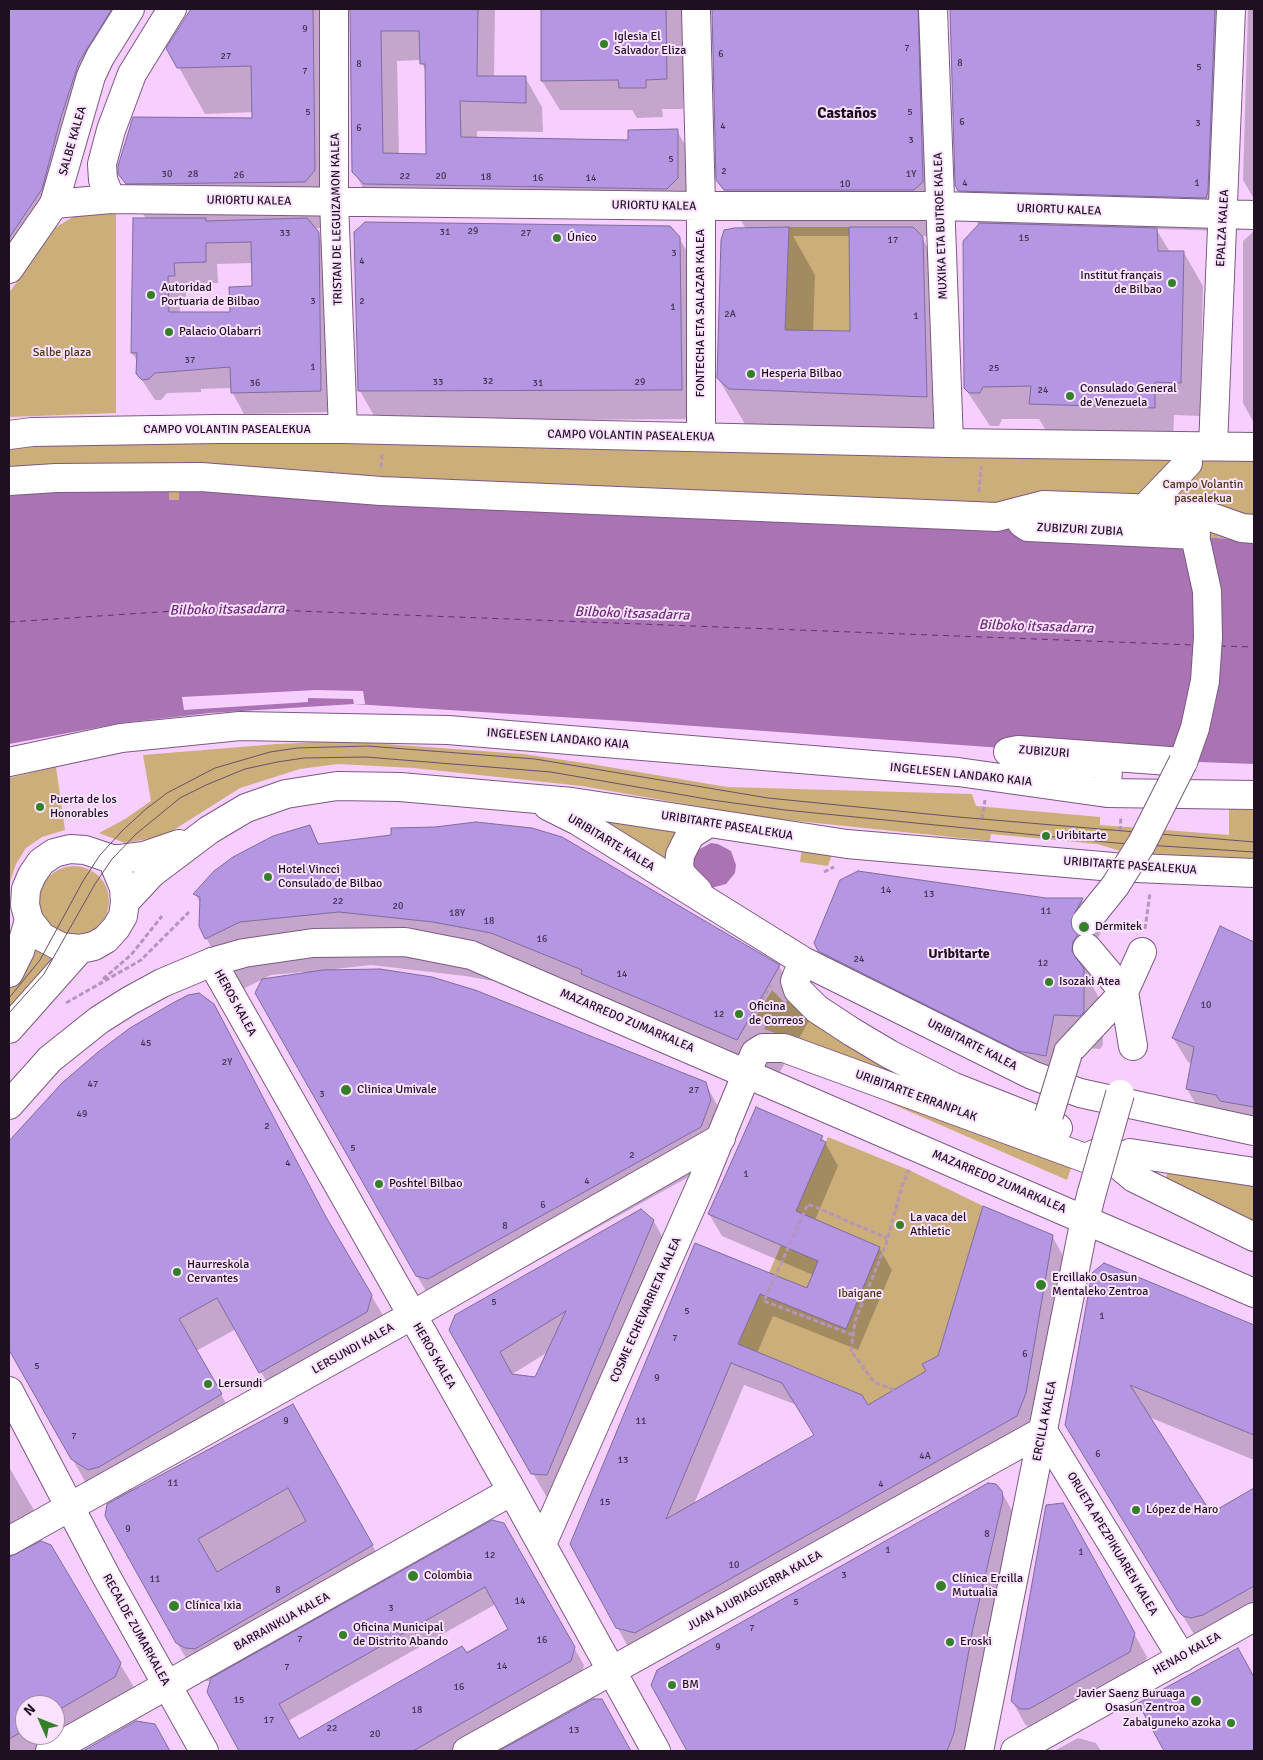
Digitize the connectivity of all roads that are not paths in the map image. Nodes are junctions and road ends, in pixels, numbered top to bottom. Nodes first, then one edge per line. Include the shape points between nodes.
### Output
1 (130, 9) edge
2 (172, 9) edge
3 (334, 9) edge
4 (696, 9) edge
5 (933, 9) edge
6 (1231, 9) edge
7 (112, 199) junction
8 (334, 202) junction
9 (54, 204) junction
10 (701, 206) junction
11 (940, 206) junction
12 (1224, 215) junction
13 (1254, 216) edge
14 (9, 269) edge
15 (343, 429) junction
16 (9, 435) edge
17 (701, 437) junction
18 (948, 443) junction
19 (1213, 446) junction
20 (1254, 447) edge
21 (1188, 462) dead end
22 (9, 481) edge
23 (1144, 508) junction
24 (1108, 514) junction
25 (1254, 529) edge
26 (9, 762) edge
27 (1183, 762) junction
28 (1118, 794) junction
29 (1254, 795) edge
30 (536, 800) junction
31 (708, 823) junction
32 (209, 830) junction
33 (112, 859) junction
34 (1254, 873) edge
35 (125, 902) junction
36 (710, 904) junction
37 (30, 920) junction
38 (80, 949) junction
39 (1142, 952) dead end
40 (212, 962) junction
41 (803, 962) junction
42 (9, 973) edge
43 (1124, 992) junction
44 (9, 1029) edge
45 (1133, 1046) dead end
46 (746, 1073) junction
47 (1120, 1094) dead end
48 (9, 1105) edge
49 (1048, 1120) junction
50 (1254, 1131) edge
51 (720, 1138) junction
52 (1107, 1156) junction
53 (1254, 1172) edge
54 (1085, 1219) junction
55 (1254, 1237) edge
56 (1254, 1293) edge
57 (411, 1316) junction
58 (9, 1391) edge
59 (9, 1409) edge
60 (1043, 1431) junction
61 (512, 1491) junction
62 (70, 1506) junction
63 (9, 1540) edge
64 (542, 1544) junction
65 (1254, 1617) edge
66 (1182, 1658) junction
67 (611, 1671) junction
68 (167, 1686) junction
69 (50, 1751) edge
70 (204, 1751) edge
71 (467, 1751) edge
72 (656, 1751) edge
73 (979, 1751) edge
74 (1016, 1751) edge

1 - 9 street, SALBE KALEA via 91,76
2 - 7 street via 132,74 110,130 102,164 103,180
3 - 8 street, TRISTAN DE LEGUIZAMON KALEA
4 - 10 street, FONTECHA ETA SALAZAR KALEA
5 - 11 street, MUXIKA ETA BUTROE KALEA
6 - 12 street, EPALZA KALEA
7 - 8 street, URIORTU KALEA
7 - 9 street, URIORTU KALEA
8 - 10 street, URIORTU KALEA
8 - 15 street, TRISTAN DE LEGUIZAMON KALEA
9 - 14 street, SALBE KALEA
10 - 11 street, URIORTU KALEA
10 - 17 street, FONTECHA ETA SALAZAR KALEA
11 - 12 street, URIORTU KALEA
11 - 18 street, MUXIKA ETA BUTROE KALEA
12 - 13 street, URIORTU KALEA
12 - 19 street, EPALZA KALEA
15 - 16 street, CAMPO VOLANTIN PASEALEKUA via 32,432
15 - 17 street, CAMPO VOLANTIN PASEALEKUA
17 - 18 street, CAMPO VOLANTIN PASEALEKUA
18 - 19 street, CAMPO VOLANTIN PASEALEKUA
19 - 20 street, CAMPO VOLANTIN PASEALEKUA
21 - 23 street
22 - 24 street via 201,477 381,491 977,517 997,517 1043,505
23 - 24 street
23 - 25 street via 1191,510 1242,528
24 - 27 street, ZUBIZURI ZUBIA via 1031,519 1022,523 1028,527 1194,531 1207,591 1208,636 1205,681
26 - 28 street, INGELESEN LANDAKO KAIA via 121,738 240,726 448,730 958,772
27 - 28 street, ZUBIZURI via 1018,750 1008,752 1014,757 1119,764
27 - 43 street, bridge via 1142,843 1086,935
28 - 29 street, INGELESEN LANDAKO KAIA
30 - 31 street, URIBITARTE PASEALEKUA via 572,802
30 - 32 street, URIBITARTE PASEALEKUA via 400,787 337,786 286,794 246,808
30 - 36 street, URIBITARTE KALEA via 578,821
31 - 34 street, URIBITARTE PASEALEKUA via 847,844 1113,866
31 - 36 street, URIBITARTE KALEA via 690,835 680,854 678,868
32 - 33 street, URIBITARTE PASEALEKUA via 144,856
32 - 35 street, URIBITARTE PASEALEKUA via 152,873
33 - 35 street via 124,888
33 - 37 street via 85,850 54,853 42,862 26,889 25,905
35 - 38 street via 123,916 111,934 94,946
36 - 41 street, URIBITARTE KALEA
37 - 38 street via 50,943
37 - 42 street
38 - 44 street
39 - 43 street
40 - 46 street, MAZARREDO ZUMARKALEA via 254,952 322,943 406,942 471,955
40 - 48 street, MAZARREDO ZUMARKALEA via 145,992 99,1020 50,1059
40 - 57 street, HEROS KALEA
41 - 49 street, URIBITARTE ERRANPLAK via 795,981 798,990 817,1009 917,1069 954,1087
41 - 50 street, URIBITARTE KALEA via 1043,1080 1080,1093
43 - 45 street
43 - 49 street, bridge via 1068,1053
46 - 51 street, COSME ECHEVARRIETA KALEA
46 - 52 street, URIBITARTE ERRANPLAK via 755,1053 763,1048 784,1048 1085,1158
46 - 54 street, MAZARREDO ZUMARKALEA
47 - 54 street, ERCILLA KALEA, bridge
49 - 52 street, URIBITARTE ERRANPLAK via 1096,1146
51 - 57 street, LERSUNDI KALEA
51 - 64 street, COSME ECHEVARRIETA KALEA
52 - 53 street, URIBITARTE ERRANPLAK via 1130,1153
52 - 55 street via 1134,1178
54 - 56 street, MAZARREDO ZUMARKALEA
54 - 60 street, ERCILLA KALEA
57 - 61 street, HEROS KALEA
57 - 62 street, LERSUNDI KALEA
58 - 62 street, RECALDE ZUMARKALEA
59 - 62 street, RECALDE ZUMARKALEA
60 - 66 street, ORUETA APEZPIKUAREN KALEA
60 - 67 street, JUAN AJURIAGUERRA KALEA
60 - 73 street, ERCILLA KALEA
61 - 64 street, HEROS KALEA
61 - 68 street, BARRAINKUA KALEA
62 - 63 street, LERSUNDI KALEA
62 - 68 street, RECALDE ZUMARKALEA
64 - 67 street, HEROS KALEA
65 - 66 street, HENAO KALEA
66 - 74 street, HENAO KALEA
67 - 71 street, JUAN AJURIAGUERRA KALEA
67 - 72 street, HEROS KALEA
68 - 69 street, BARRAINKUA KALEA
68 - 70 street, RECALDE ZUMARKALEA

